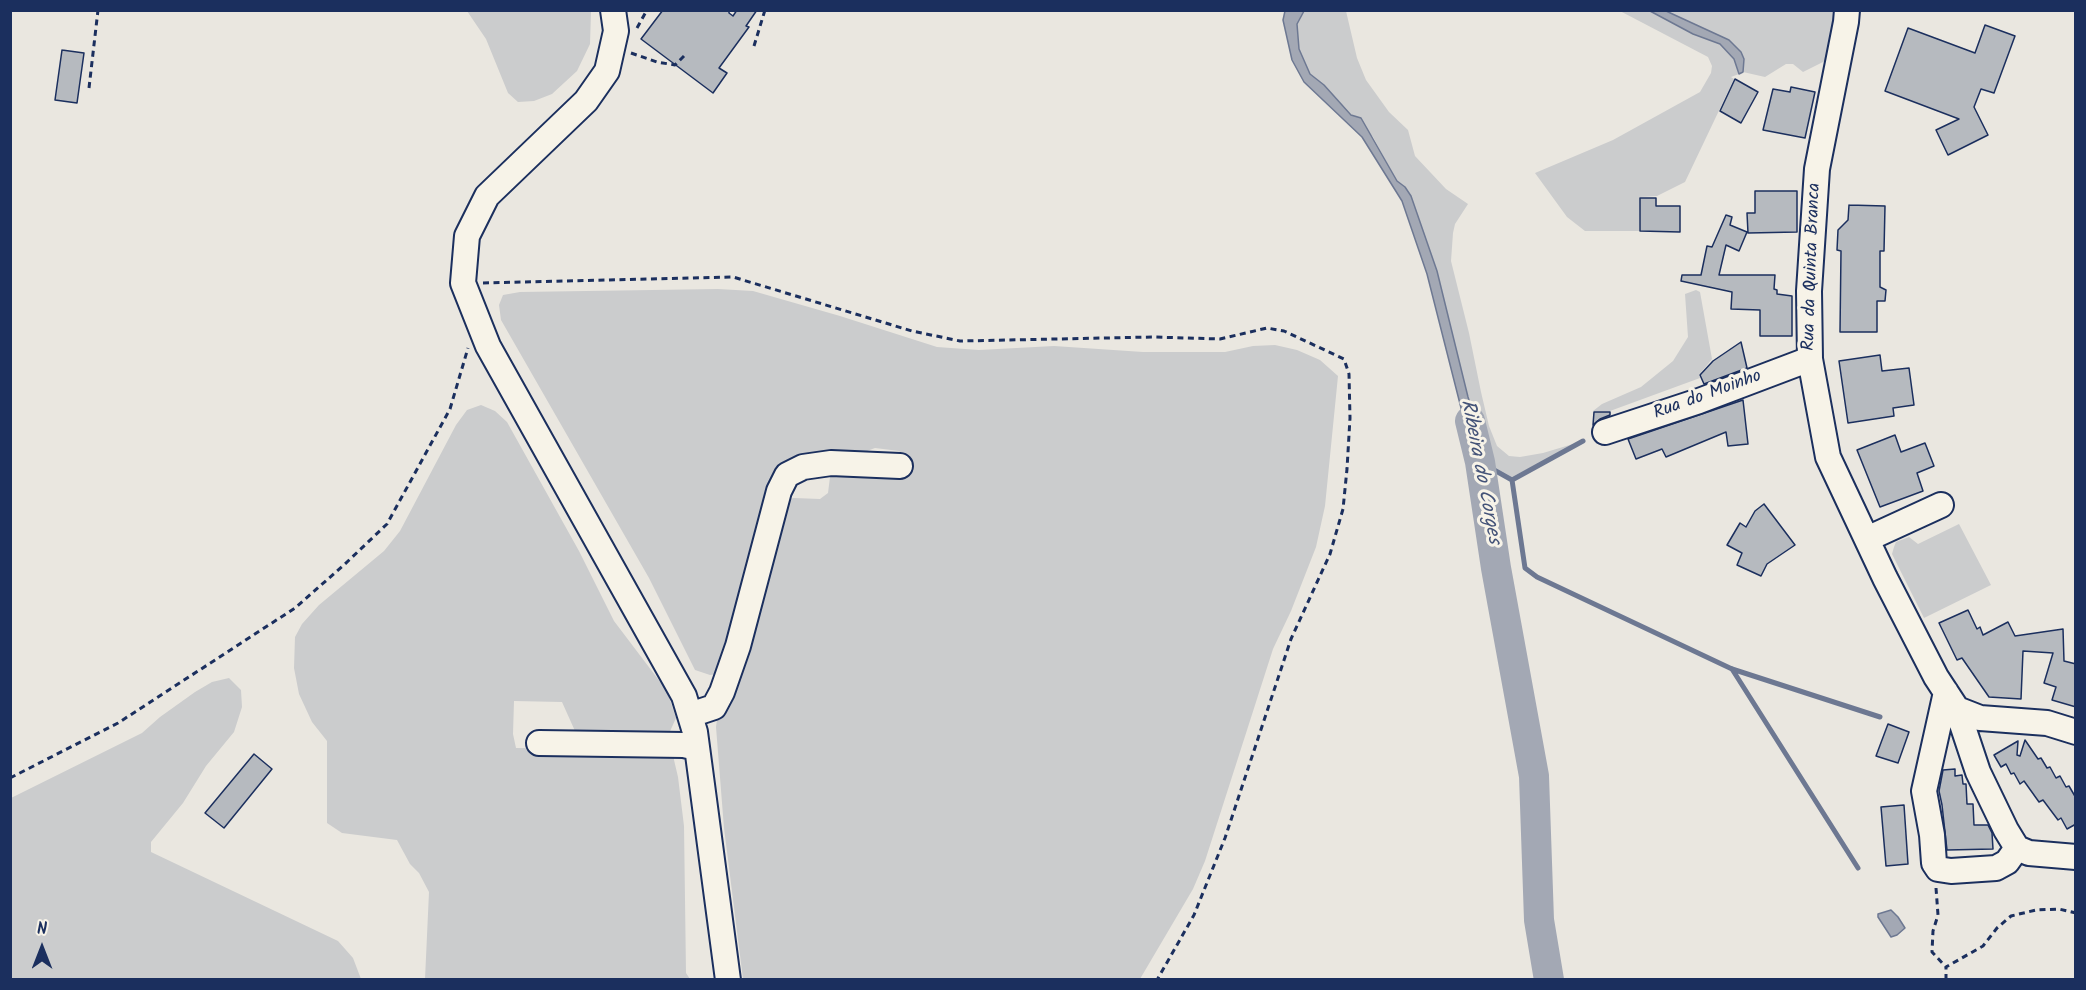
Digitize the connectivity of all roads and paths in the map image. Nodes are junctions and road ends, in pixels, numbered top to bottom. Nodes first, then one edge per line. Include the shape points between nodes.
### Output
1 (98, 10) edge
2 (614, 10) edge
3 (765, 10) edge
4 (1848, 14) edge
5 (754, 46) dead end
6 (612, 48) junction
7 (686, 54) dead end
8 (88, 88) dead end
9 (463, 283) junction
10 (478, 321) junction
11 (1810, 359) junction
12 (1605, 432) dead end
13 (900, 466) dead end
14 (1941, 505) dead end
15 (1867, 539) junction
16 (1951, 701) junction
17 (690, 715) junction
18 (2076, 732) edge
19 (540, 743) dead end
20 (697, 748) junction
21 (10, 778) edge
22 (2017, 848) junction
23 (2076, 857) edge
24 (1938, 869) junction
25 (2076, 913) edge
26 (1946, 967) junction
27 (728, 980) edge
28 (1157, 980) edge
29 (1946, 980) edge

1 - 8 path
2 - 6 street via 616,31
3 - 5 path
4 - 11 street, Rua da Quinta Branca via 1817,169 1809,291
6 - 7 path via 675,65
6 - 9 street via 607,71 586,101 487,196 467,236
9 - 10 street
9 - 28 path via 733,277 960,341 1220,339 1267,328 1284,331 1344,359 1349,374 1347,469 1343,509 1330,554 1291,639 1225,838 1194,915
10 - 17 street via 488,346 684,696
10 - 21 path via 462,361 450,409 387,524 295,609 118,723
11 - 12 street, Rua do Moinho
11 - 15 street, Rua da Quinta Branca via 1828,458
13 - 17 street via 831,463 803,466 788,475 779,491 722,693 714,707
14 - 15 street
15 - 16 street, Rua da Quinta Branca
16 - 18 street via 1980,718 2047,723
16 - 22 street, Rua da Quinta Branca via 1978,772
16 - 24 street via 1924,791
17 - 20 street
19 - 20 street
20 - 27 street
22 - 23 street via 2029,853
22 - 24 street via 2007,862 1996,868
24 - 26 path via 1938,915 1932,952
25 - 26 path via 2036,910 2011,916 1983,946
26 - 29 path

